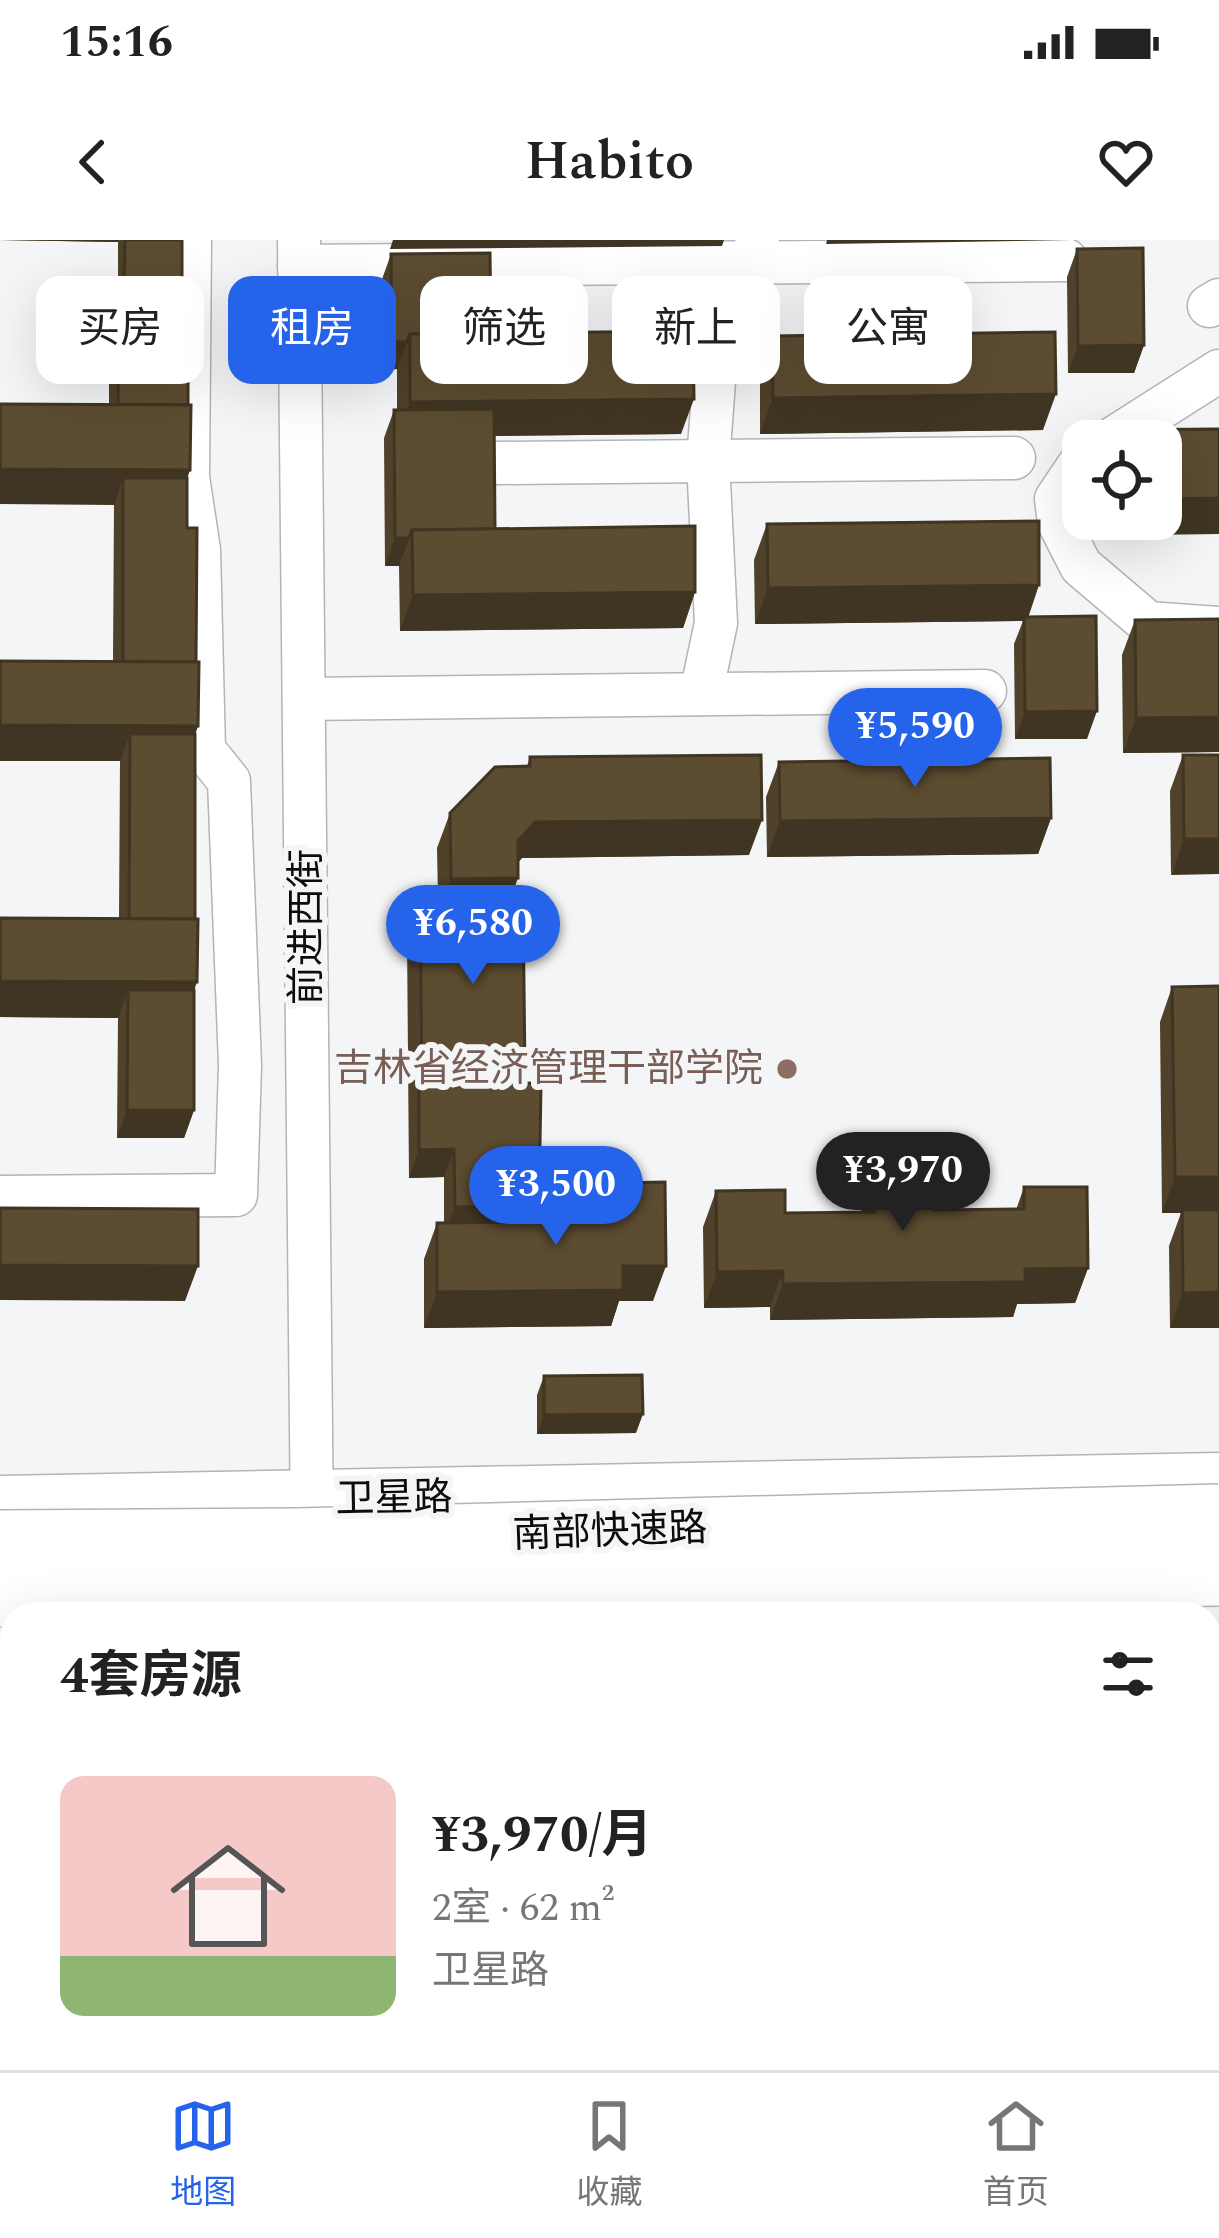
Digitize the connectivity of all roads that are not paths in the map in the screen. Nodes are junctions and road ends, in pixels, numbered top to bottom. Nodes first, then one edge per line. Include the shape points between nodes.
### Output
1 (190, 240) edge
2 (754, 252) edge
3 (299, 253) edge
4 (1066, 260) dead end
5 (1219, 371) edge
6 (1142, 420) edge
7 (1014, 458) dead end
8 (708, 461) junction
9 (496, 463) edge
10 (1062, 489) edge
11 (1062, 530) edge
12 (1067, 540) edge
13 (1219, 628) edge
14 (985, 691) dead end
15 (701, 694) junction
16 (306, 699) junction
17 (308, 1064) junction
18 (240, 1065) junction
19 (0, 1197) edge
20 (1219, 1480) edge
21 (311, 1501) junction
22 (0, 1503) edge
23 (1219, 1516) edge
24 (0, 1542) edge
25 (1192, 1587) edge
26 (0, 1595) edge
27 (1219, 1600) edge
28 (313, 1602) edge
29 (732, 1602) edge

1 - 18 street via 188,478 199,550 204,749 229,781
2 - 3 street
2 - 4 street
2 - 8 street via 716,355
3 - 16 street, 前进西街
5 - 6 street
7 - 8 street
8 - 9 street
8 - 15 street via 716,623
10 - 11 street via 1055,499
12 - 13 street via 1081,566 1148,623
14 - 15 street
15 - 16 street
16 - 17 street, 前进西街
17 - 18 street
17 - 21 street, 前进西街
18 - 19 street via 236,1195
20 - 21 main road, 卫星路
21 - 22 main road, 卫星路
21 - 28 street, 前进西街
23 - 24 highway, 南部快速路, bridge
25 - 26 highway, 南部快速路, bridge
25 - 27 main road
25 - 29 main road

